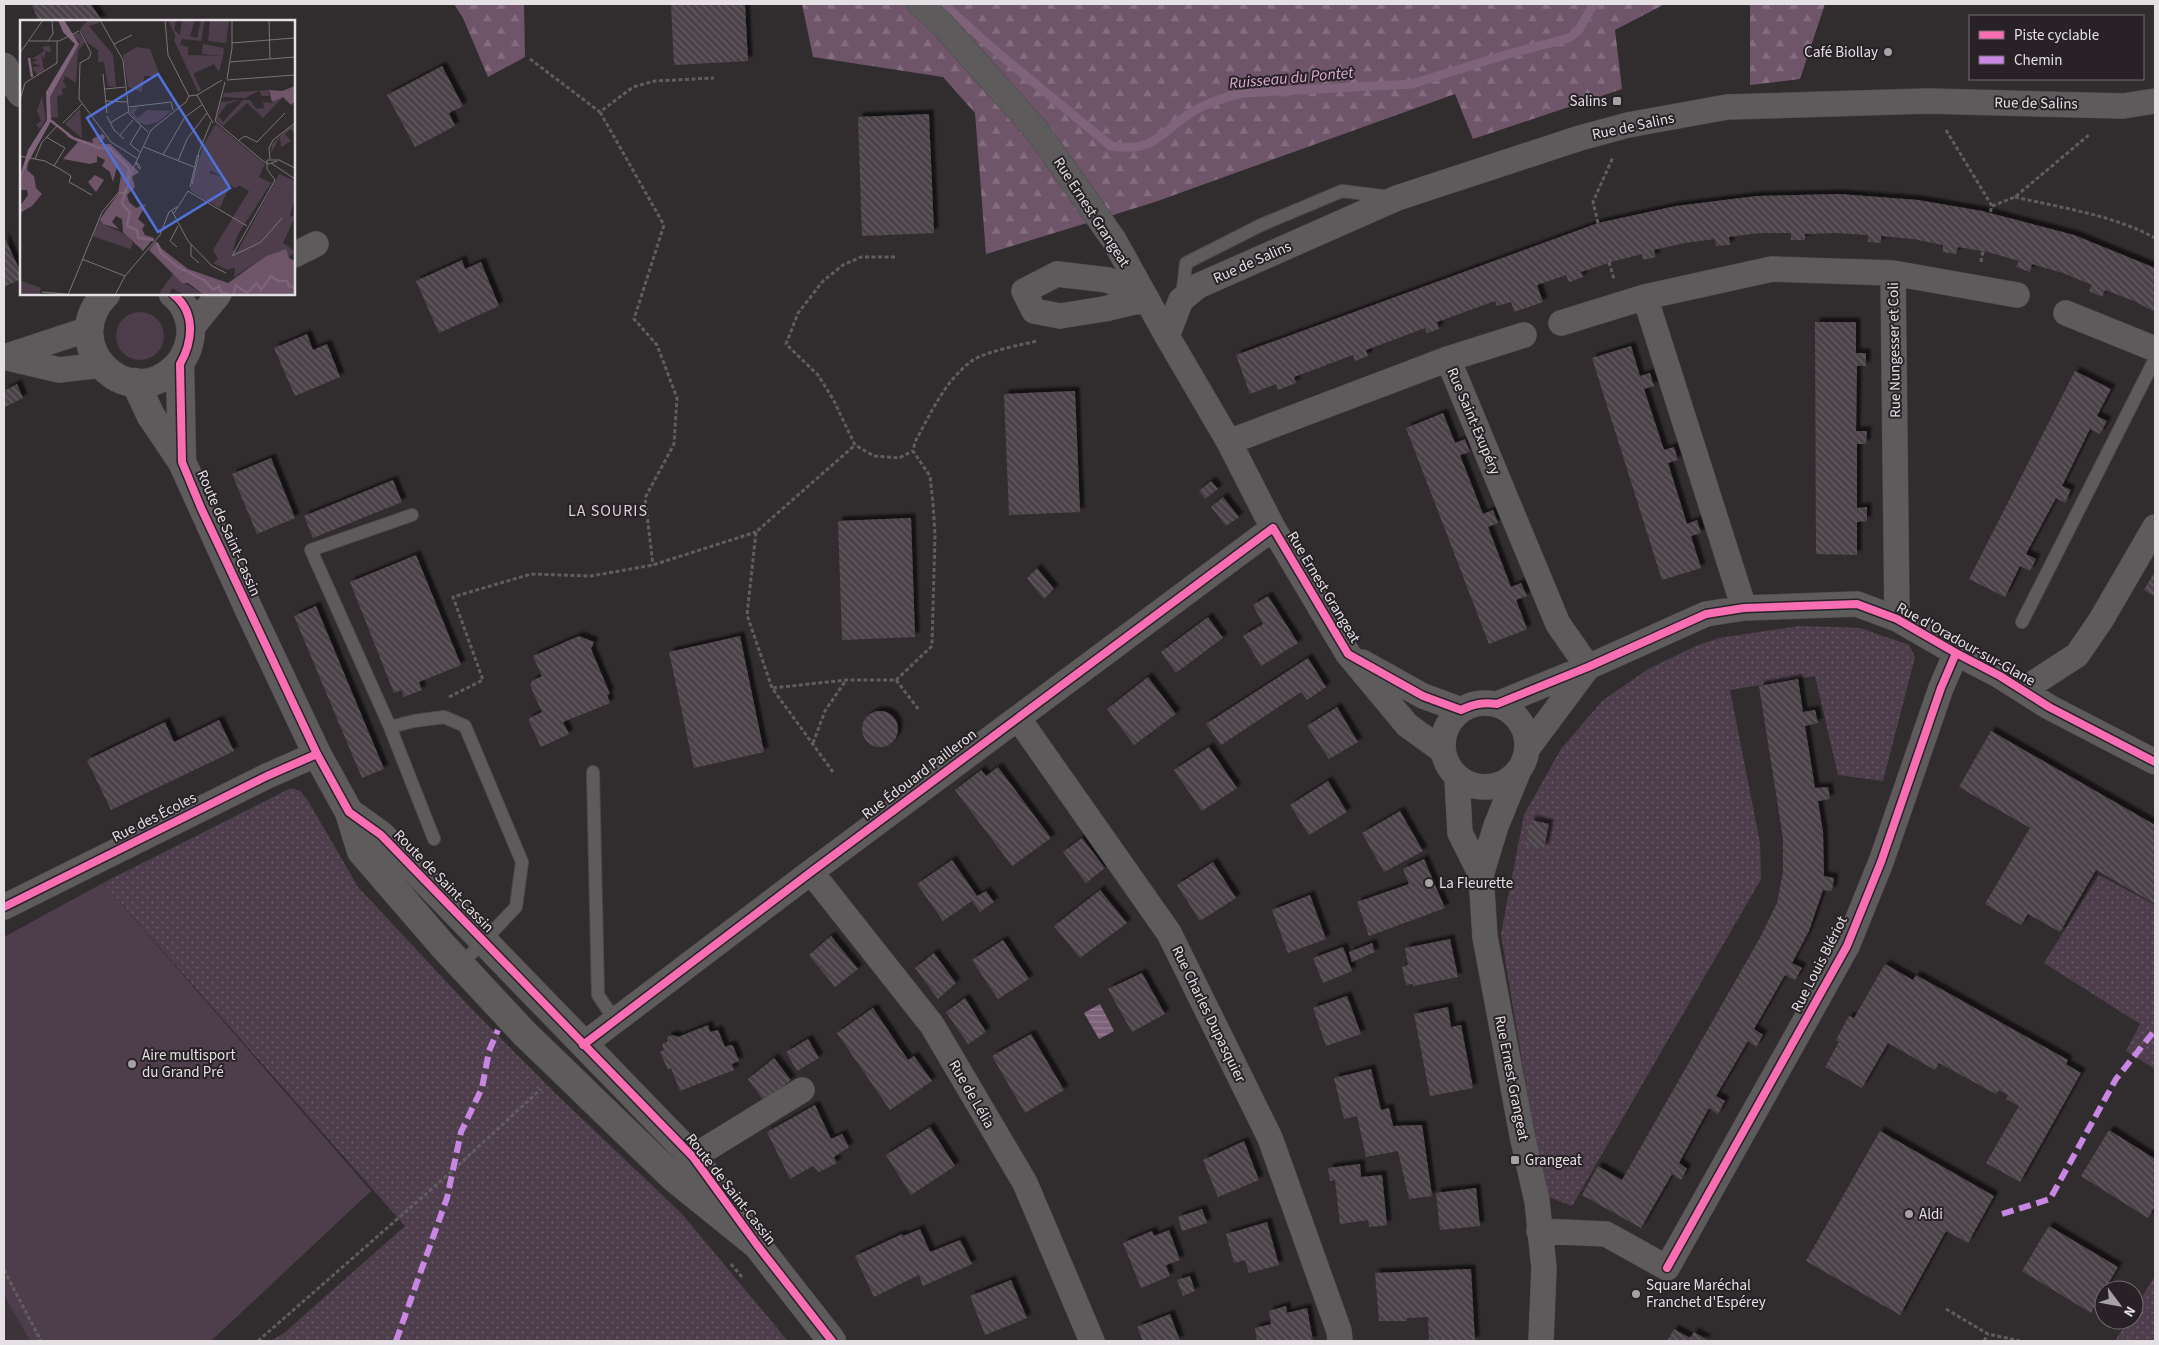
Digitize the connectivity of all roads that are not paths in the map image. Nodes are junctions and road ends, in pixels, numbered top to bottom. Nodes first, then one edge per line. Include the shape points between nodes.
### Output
1 (920, 4) edge
2 (4, 67) edge
3 (20, 91) edge
4 (2155, 101) edge
5 (316, 244) dead end
6 (295, 254) edge
7 (1893, 273) junction
8 (105, 295) edge
9 (175, 295) edge
10 (218, 295) edge
11 (2018, 295) dead end
12 (1645, 296) junction
13 (1146, 299) junction
14 (2066, 313) dead end
15 (1561, 323) dead end
16 (89, 329) junction
17 (190, 330) junction
18 (1524, 335) dead end
19 (1167, 336) junction
20 (2155, 349) edge
21 (1448, 359) junction
22 (2155, 359) edge
23 (180, 364) junction
24 (102, 365) junction
25 (135, 382) junction
26 (1229, 442) junction
27 (182, 462) junction
28 (412, 515) dead end
29 (2155, 527) edge
30 (1273, 528) junction
31 (1744, 608) junction
32 (1897, 619) junction
33 (2022, 622) dead end
34 (1956, 653) junction
35 (1348, 654) junction
36 (1588, 667) junction
37 (2023, 690) junction
38 (1497, 704) junction
39 (1461, 710) junction
40 (1018, 718) junction
41 (390, 727) junction
42 (1527, 749) junction
43 (1442, 751) junction
44 (317, 754) junction
45 (2155, 762) edge
46 (593, 772) dead end
47 (1518, 772) junction
48 (1457, 778) junction
49 (349, 812) junction
50 (434, 839) dead end
51 (811, 872) junction
52 (1480, 875) junction
53 (4, 907) edge
54 (444, 947) junction
55 (477, 948) junction
56 (616, 1020) junction
57 (583, 1045) junction
58 (802, 1090) dead end
59 (693, 1157) junction
60 (674, 1178) junction
61 (1539, 1232) junction
62 (757, 1245) junction
63 (832, 1341) edge
64 (1092, 1341) edge
65 (1340, 1341) edge
66 (1541, 1341) edge

1 - 13 street, Rue Ernest Grangeat via 942,24 1038,132 1114,240
2 - 3 street
4 - 19 street, Rue de Salins via 2123,106 1928,101 1727,107 1628,125 1398,198 1198,286 1181,300
5 - 6 street
7 - 11 street
7 - 12 street, Rue Nungesser et Coli via 1772,269
7 - 32 street, Rue Nungesser et Coli
8 - 16 street via 98,302
9 - 17 street via 186,310
10 - 17 street
12 - 15 street, Rue Nungesser et Coli
12 - 31 street
13 - 13 street via 1060,316 1034,311 1024,291 1057,274 1108,280
13 - 19 street, Rue Ernest Grangeat
14 - 20 street
16 - 24 street via 92,350
16 - 24 street via 4,357 59,370
17 - 23 street via 187,352
18 - 21 street
19 - 26 street, Rue Ernest Grangeat
21 - 26 street, Rue Saint-Exupéry
21 - 36 street, Rue Saint-Exupéry via 1558,624
22 - 33 lane
23 - 25 street via 157,380
23 - 27 street, Route de Saint-Cassin
24 - 25 street via 111,374
25 - 27 street, Route de Saint-Cassin via 151,416
26 - 30 street, Rue Ernest Grangeat
27 - 44 street, Route de Saint-Cassin
28 - 41 lane via 311,550
29 - 37 street via 2077,655
30 - 35 street, Rue Ernest Grangeat
30 - 40 street, Rue Édouard Pailleron
31 - 32 street, Rue d'Oradour-sur-Glane via 1857,604
31 - 36 street, Rue d'Oradour-sur-Glane via 1706,614
32 - 34 street, Rue d'Oradour-sur-Glane
34 - 37 street, Rue d'Oradour-sur-Glane
34 - 61 street, Rue Louis Blériot via 1881,862 1847,946 1667,1268 1606,1234
35 - 39 street, Rue Ernest Grangeat via 1423,696
35 - 43 street, Rue Ernest Grangeat via 1407,724
36 - 38 street, Rue d'Oradour-sur-Glane
36 - 42 street, Rue d'Oradour-sur-Glane
37 - 45 street, Rue d'Oradour-sur-Glane
38 - 39 street via 1472,704
38 - 42 street via 1510,710 1520,721 1526,734
39 - 43 street via 1446,728
40 - 51 street, Rue Édouard Pailleron
40 - 65 street, Rue Charles Dupasquier via 1169,932 1270,1138
41 - 50 lane
41 - 55 lane via 444,717 465,726 522,862 516,907
42 - 47 street
43 - 48 street
44 - 49 street, Route de Saint-Cassin
44 - 53 street, Rue des Écoles via 266,776
46 - 56 lane via 598,995
47 - 48 street via 1507,781 1482,788
47 - 52 street, Rue Ernest Grangeat
48 - 52 street, Rue Ernest Grangeat via 1460,833
49 - 54 street, Route de Saint-Cassin via 362,851
49 - 55 street, Route de Saint-Cassin via 381,835
51 - 56 street, Rue Édouard Pailleron
51 - 64 street, Rue de Lélia via 932,1025 1025,1183
52 - 61 street, Rue Ernest Grangeat via 1485,937 1537,1201
54 - 55 street, Route de Saint-Cassin
54 - 60 street, Route de Saint-Cassin via 524,1033
55 - 57 street, Route de Saint-Cassin
56 - 57 street, Rue Édouard Pailleron
57 - 59 street, Route de Saint-Cassin
58 - 59 street
59 - 60 street
59 - 62 street, Route de Saint-Cassin
60 - 62 street, Route de Saint-Cassin
61 - 66 street, Rue Ernest Grangeat via 1544,1268
62 - 63 street, Route de Saint-Cassin

